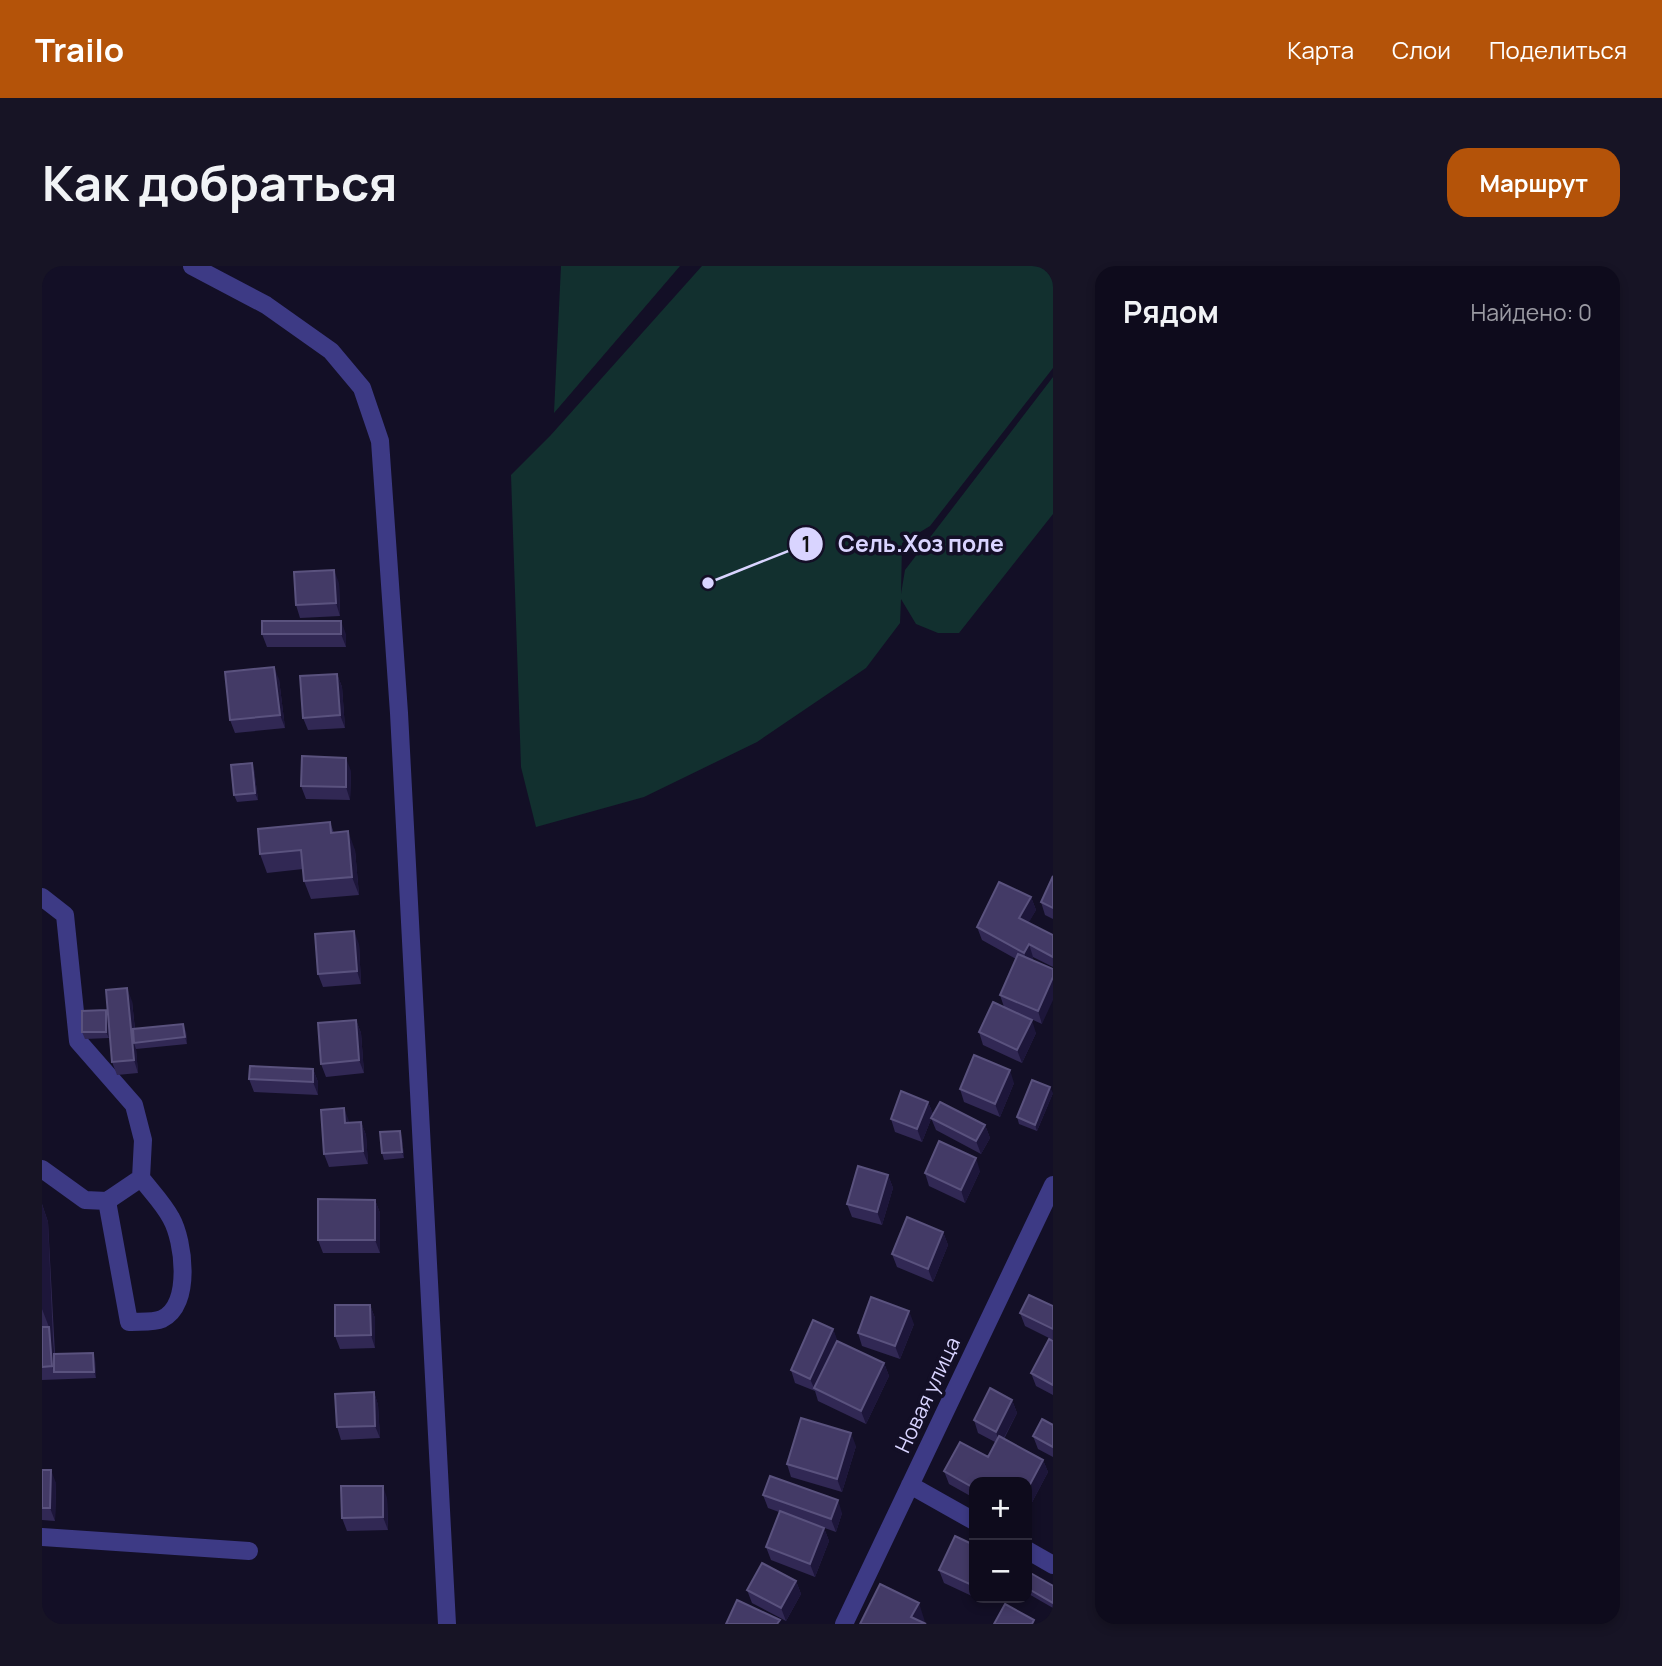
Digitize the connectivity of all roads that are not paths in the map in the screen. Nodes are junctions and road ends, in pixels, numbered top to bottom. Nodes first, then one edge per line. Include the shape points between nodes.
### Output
1 (192, 266) edge
2 (42, 897) edge
3 (42, 1169) edge
4 (141, 1178) junction
5 (1053, 1185) edge
6 (107, 1201) junction
7 (910, 1485) junction
8 (969, 1518) edge
9 (42, 1537) edge
10 (249, 1551) dead end
11 (1032, 1553) edge
12 (1053, 1565) edge
13 (447, 1624) edge
14 (844, 1624) edge

1 - 13 street via 266,305 331,351 362,388 380,441 400,713
2 - 4 street via 65,915 78,1041 134,1105 144,1140
3 - 6 street via 85,1200
4 - 6 street
4 - 6 street via 172,1219 182,1249 179,1297 161,1319 129,1322
5 - 7 street, Новая улица
7 - 8 street
7 - 14 street, Новая улица
9 - 10 street
11 - 12 street

